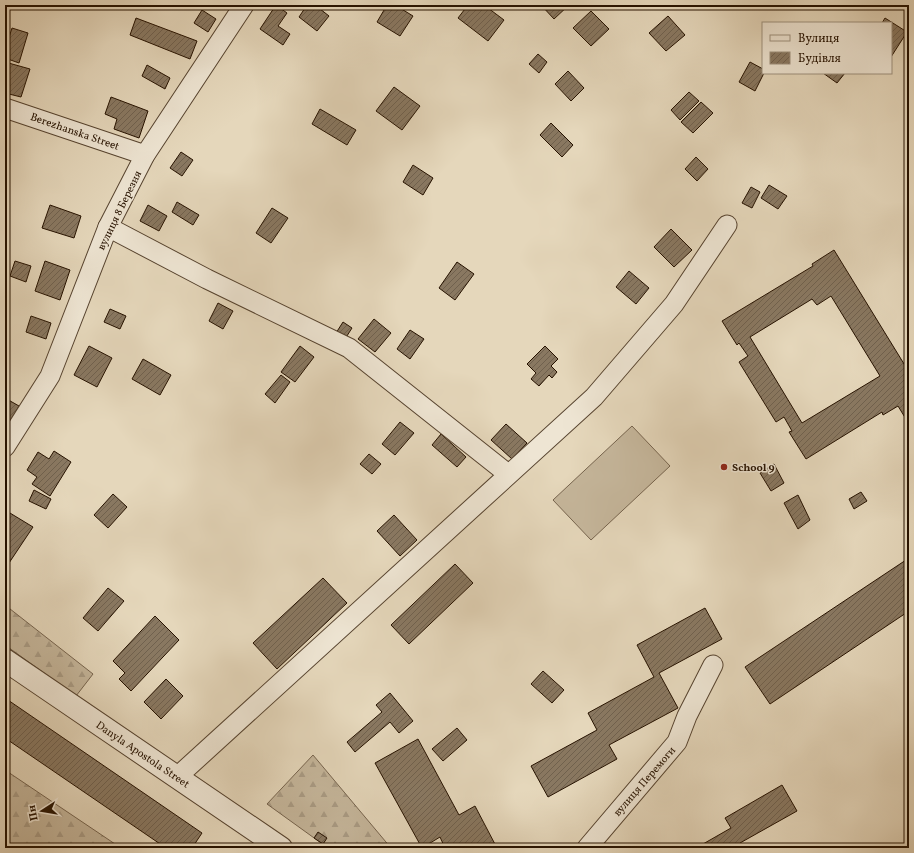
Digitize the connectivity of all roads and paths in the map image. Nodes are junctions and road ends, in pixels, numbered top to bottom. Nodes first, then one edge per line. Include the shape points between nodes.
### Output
1 (244, 5) edge
2 (5, 108) edge
3 (145, 155) junction
4 (727, 225) dead end
5 (108, 227) junction
6 (5, 447) edge
7 (508, 474) junction
8 (5, 660) edge
9 (713, 665) dead end
10 (177, 777) junction
11 (281, 848) edge
12 (587, 848) edge

1 - 3 street, вулиця 8 Березня
2 - 3 street, Berezhanska Street
3 - 5 street, вулиця 8 Березня
4 - 7 street via 674,304 599,391
5 - 6 street, вулиця 8 Березня via 50,376
5 - 7 street via 349,348
7 - 10 street
8 - 10 street, Danyla Apostola Street
9 - 12 street, вулиця Перемоги via 677,742
10 - 11 street, Danyla Apostola Street

